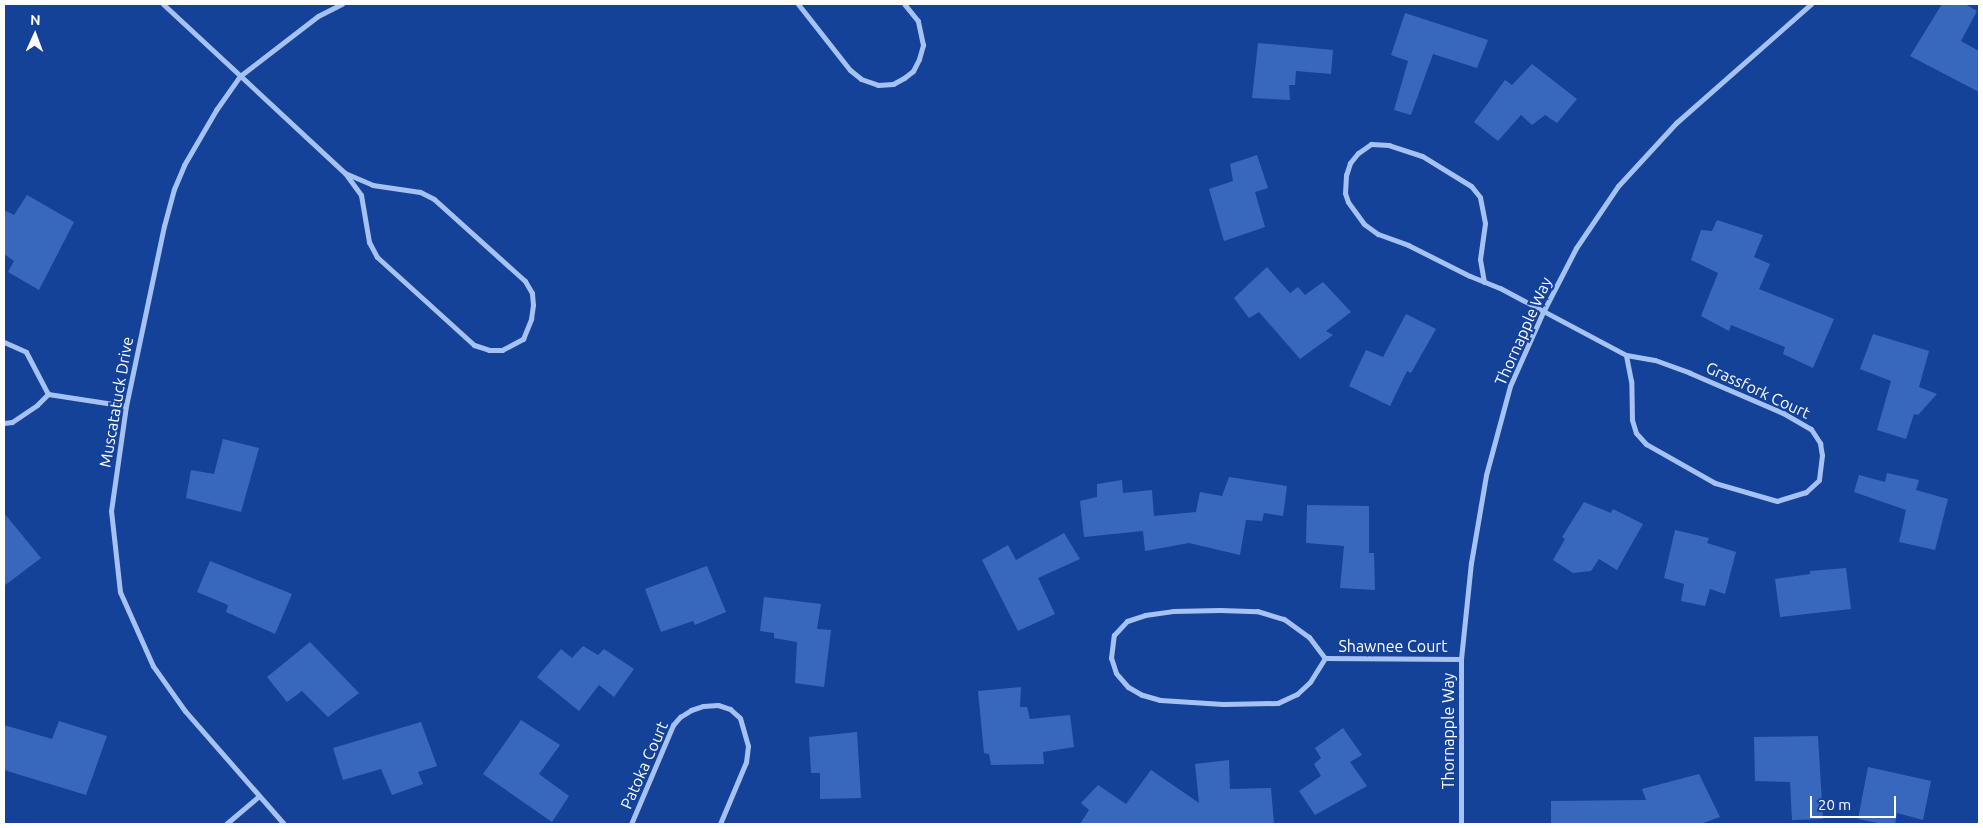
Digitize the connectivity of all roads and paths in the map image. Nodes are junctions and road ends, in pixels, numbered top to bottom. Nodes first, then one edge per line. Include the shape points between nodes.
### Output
1 (163, 4) edge
2 (342, 4) edge
3 (798, 4) edge
4 (904, 4) edge
5 (1811, 4) edge
6 (240, 76) junction
7 (345, 173) junction
8 (1484, 282) junction
9 (1543, 312) junction
10 (4, 342) edge
11 (1626, 354) junction
12 (48, 394) junction
13 (126, 406) junction
14 (4, 423) edge
15 (1324, 658) junction
16 (1461, 659) junction
17 (259, 796) junction
18 (226, 824) edge
19 (284, 824) edge
20 (631, 824) edge
21 (720, 824) edge
22 (1461, 824) edge

1 - 6 street
2 - 6 street, Muscatatuck Drive via 311,21
3 - 4 street via 850,70 861,79 878,85 893,84 904,78 913,71 919,58 923,45 918,21
5 - 9 street, Thornapple Way via 1676,123 1618,186 1576,248
6 - 7 street
6 - 13 street, Muscatatuck Drive via 197,141 174,189
7 - 7 street via 361,195 369,242 382,262 474,345 502,350 524,339 533,305 532,293 525,281 434,199 420,192 373,185
8 - 8 street, Grassfork Court via 1480,259 1485,222 1480,197 1471,186 1422,156 1389,145 1371,144 1358,153 1348,170 1345,193 1364,224 1378,234
8 - 9 street, Grassfork Court
9 - 11 street, Grassfork Court
9 - 16 street, Thornapple Way via 1510,386 1486,475
10 - 12 street via 26,352
11 - 11 street, Grassfork Court via 1656,360 1690,373 1783,413 1811,429 1820,443 1822,455 1819,480 1806,492 1777,501 1715,483 1646,444 1636,433 1632,420 1632,381
12 - 13 street
12 - 14 street via 12,422
13 - 17 street, Muscatatuck Drive via 111,511 120,592 153,666 185,711
15 - 15 street, Shawnee Court via 1309,637 1286,620 1268,613 1228,610 1176,611 1127,621 1114,635 1111,658 1116,673 1142,695 1160,700 1223,704 1278,703 1297,694 1310,682
15 - 16 street, Shawnee Court
16 - 22 street, Thornapple Way
17 - 18 street
17 - 19 street, Muscatatuck Drive
20 - 21 street, Patoka Court via 673,725 691,710 718,705 730,709 740,718 748,746 746,762

